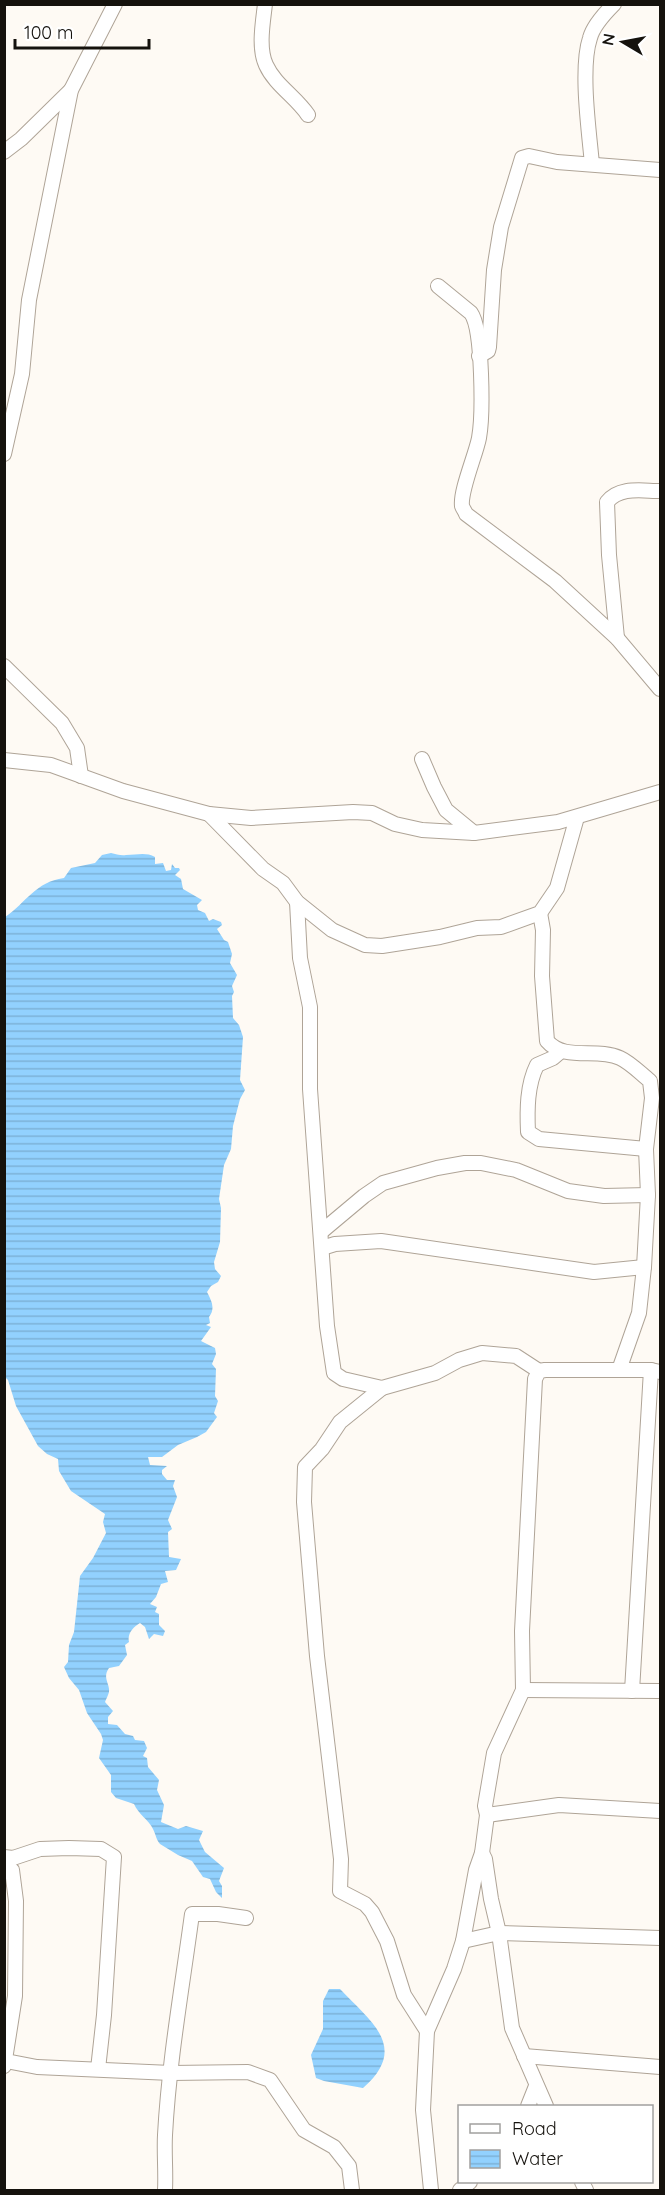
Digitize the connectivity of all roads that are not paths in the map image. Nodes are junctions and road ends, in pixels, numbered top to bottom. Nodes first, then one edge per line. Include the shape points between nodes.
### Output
1 (115, 4) edge
2 (265, 4) edge
3 (614, 4) edge
4 (71, 90) junction
5 (308, 115) dead end
6 (4, 153) edge
7 (592, 164) junction
8 (660, 170) edge
9 (438, 286) dead end
10 (479, 356) junction
11 (4, 454) edge
12 (660, 491) edge
13 (617, 638) junction
14 (4, 666) edge
15 (660, 689) edge
16 (422, 759) dead end
17 (4, 760) edge
18 (81, 776) junction
19 (660, 792) edge
20 (209, 814) junction
21 (577, 817) junction
22 (474, 833) junction
23 (297, 902) junction
24 (540, 914) junction
25 (560, 1052) junction
26 (655, 1081) edge
27 (646, 1149) junction
28 (648, 1195) junction
29 (321, 1232) junction
30 (322, 1248) junction
31 (644, 1267) junction
32 (619, 1370) junction
33 (539, 1371) junction
34 (656, 1371) edge
35 (382, 1388) junction
36 (523, 1690) junction
37 (632, 1691) junction
38 (660, 1691) edge
39 (660, 1811) edge
40 (487, 1815) junction
41 (482, 1853) junction
42 (4, 1857) edge
43 (4, 1864) edge
44 (246, 1918) dead end
45 (500, 1933) junction
46 (660, 1938) edge
47 (463, 1941) junction
48 (10, 1991) edge
49 (427, 2031) junction
50 (524, 2056) junction
51 (5, 2063) edge
52 (660, 2067) edge
53 (98, 2069) junction
54 (171, 2073) junction
55 (536, 2086) junction
56 (528, 2105) edge
57 (546, 2105) edge
58 (165, 2190) edge
59 (352, 2190) edge
60 (431, 2190) edge

1 - 4 street
2 - 5 street via 265,64
3 - 7 street via 590,35 587,51
4 - 6 street
4 - 11 street via 30,300 22,374
7 - 8 street
7 - 10 street via 522,158 501,227 489,347
9 - 10 street via 474,317
10 - 13 street via 482,413 462,506 466,514 555,581
12 - 13 street via 622,491 607,502
13 - 15 street
14 - 18 street via 62,723 78,748
16 - 22 street via 446,810
17 - 18 street via 51,765
18 - 20 street
19 - 21 street
20 - 22 street via 251,818 372,813 395,824 422,830
20 - 23 street via 263,869 283,883
21 - 22 street
21 - 24 street via 557,888
23 - 24 street via 332,930 365,945 382,946 501,927
23 - 29 street via 300,958 310,1007 310,1089
24 - 25 street via 547,1041
25 - 26 street via 619,1058
25 - 27 street via 537,1065 534,1071 528,1098 528,1132 539,1139
26 - 27 street
27 - 28 street
28 - 29 street via 604,1196 568,1191 516,1170 465,1163 383,1183
28 - 31 street
29 - 30 street
30 - 31 street via 381,1241 594,1272
30 - 35 street via 334,1373 343,1379
31 - 32 street via 639,1313
32 - 33 street
32 - 34 street
33 - 35 street via 516,1356 482,1353 435,1373
33 - 36 street via 533,1396 522,1631
34 - 37 street
35 - 49 street via 340,1422 305,1467 304,1502 341,1859 340,1892 365,1904 372,1912 387,1941 404,1995
36 - 37 street
36 - 40 street via 494,1753
37 - 38 street
39 - 40 street via 559,1805
40 - 41 street
41 - 45 street
41 - 47 street
42 - 53 street via 69,1848 101,1849 114,1857
43 - 48 street via 12,1870 16,1901
44 - 54 street via 192,1914
45 - 46 street
45 - 47 street
45 - 50 street via 512,2028
47 - 49 street
48 - 51 street
49 - 60 street via 423,2110
50 - 52 street
50 - 55 street
51 - 53 street
53 - 54 street
54 - 58 street
54 - 59 street via 248,2072 270,2080 303,2130 334,2147 349,2166
55 - 56 street
55 - 57 street

